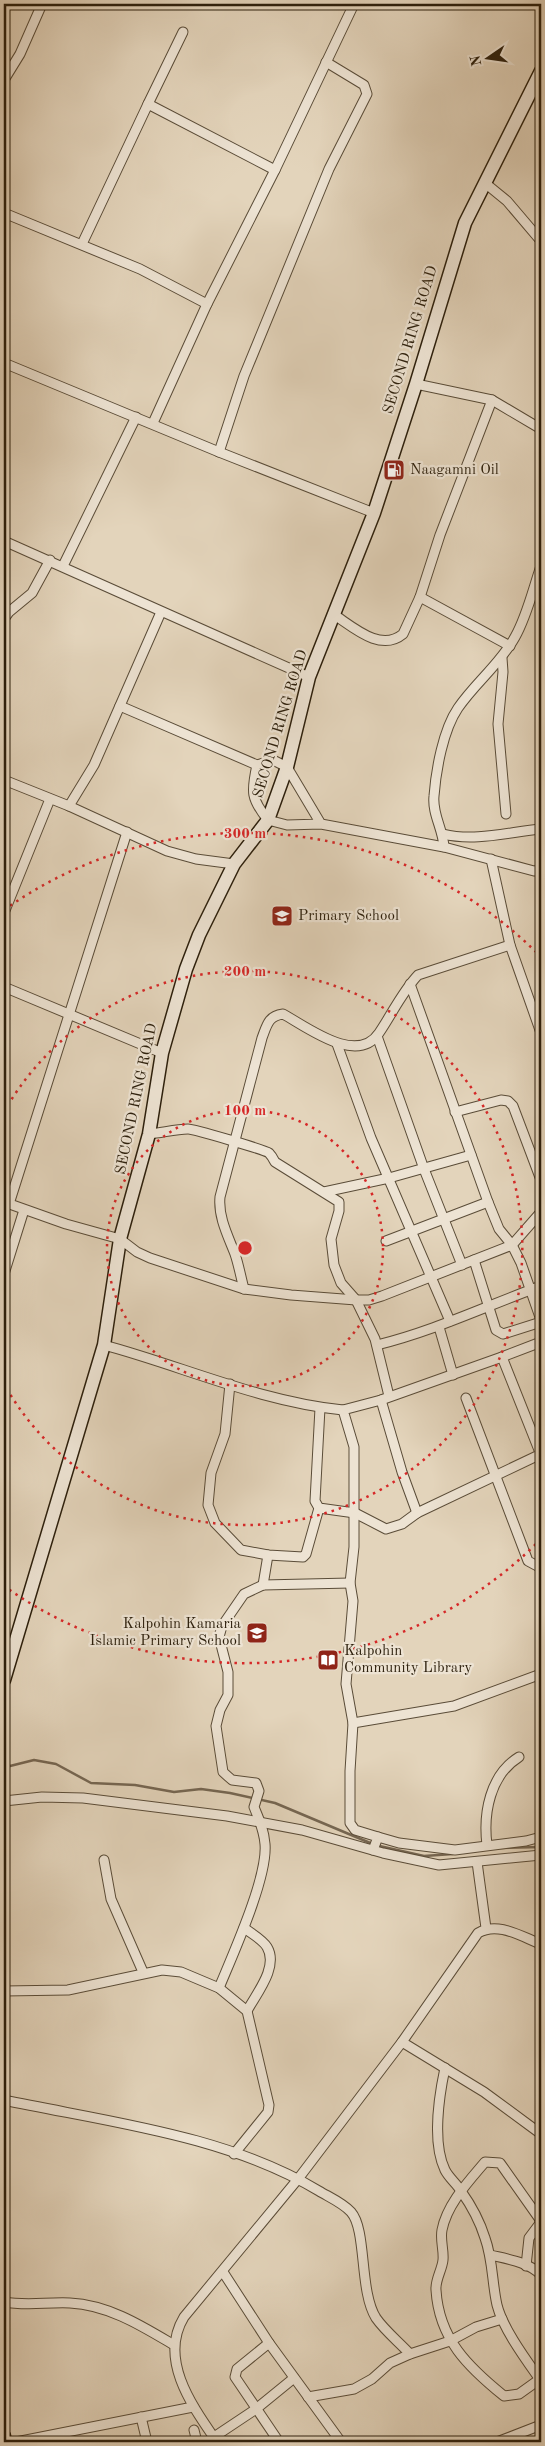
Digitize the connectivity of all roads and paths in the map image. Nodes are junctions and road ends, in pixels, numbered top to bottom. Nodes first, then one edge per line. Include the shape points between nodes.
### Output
1 (42, 4) edge
2 (354, 4) edge
3 (183, 32) dead end
4 (326, 62) junction
5 (541, 71) edge
6 (4, 80) edge
7 (148, 104) junction
8 (275, 170) junction
9 (485, 183) junction
10 (4, 215) edge
11 (541, 241) edge
12 (82, 244) junction
13 (207, 304) junction
14 (4, 363) edge
15 (416, 384) junction
16 (492, 400) junction
17 (136, 417) junction
18 (153, 423) junction
19 (541, 429) edge
20 (219, 452) junction
21 (374, 512) junction
22 (4, 541) edge
23 (50, 560) junction
24 (63, 566) junction
25 (541, 566) edge
26 (420, 597) junction
27 (161, 612) junction
28 (333, 614) junction
29 (4, 619) edge
30 (510, 646) junction
31 (502, 658) junction
32 (309, 677) junction
33 (120, 706) junction
34 (257, 765) junction
35 (287, 767) junction
36 (4, 780) edge
37 (50, 799) junction
38 (69, 806) junction
39 (506, 814) dead end
40 (268, 820) junction
41 (321, 824) junction
42 (541, 829) edge
43 (127, 832) junction
44 (443, 834) junction
45 (444, 847) junction
46 (491, 859) junction
47 (234, 864) junction
48 (541, 870) edge
49 (4, 913) edge
50 (510, 945) junction
51 (410, 984) junction
52 (4, 987) edge
53 (68, 1015) junction
54 (541, 1033) edge
55 (377, 1036) junction
56 (337, 1044) junction
57 (162, 1053) junction
58 (455, 1112) junction
59 (149, 1134) junction
60 (234, 1142) junction
61 (471, 1155) junction
62 (424, 1169) junction
63 (389, 1178) junction
64 (541, 1180) edge
65 (324, 1192) junction
66 (488, 1202) junction
67 (6, 1203) edge
68 (24, 1210) junction
69 (541, 1212) edge
70 (444, 1219) junction
71 (412, 1232) junction
72 (120, 1239) junction
73 (386, 1241) dead end
74 (512, 1245) junction
75 (474, 1260) junction
76 (462, 1265) junction
77 (4, 1274) edge
78 (432, 1276) junction
79 (541, 1286) edge
80 (244, 1289) junction
81 (531, 1289) junction
82 (356, 1300) junction
83 (488, 1305) junction
84 (450, 1321) junction
85 (541, 1321) edge
86 (439, 1328) junction
87 (541, 1342) edge
88 (104, 1345) junction
89 (377, 1345) junction
90 (502, 1356) junction
91 (453, 1375) junction
92 (230, 1384) junction
93 (385, 1398) junction
94 (466, 1398) dead end
95 (320, 1408) junction
96 (343, 1410) junction
97 (541, 1454) edge
98 (496, 1474) junction
99 (318, 1508) junction
100 (355, 1513) junction
101 (417, 1513) junction
102 (268, 1555) junction
103 (541, 1568) edge
104 (350, 1583) junction
105 (263, 1585) junction
106 (541, 1674) edge
107 (4, 1680) edge
108 (354, 1723) junction
109 (520, 1757) dead end
110 (4, 1800) edge
111 (261, 1822) junction
112 (541, 1837) edge
113 (375, 1844) junction
114 (487, 1845) junction
115 (541, 1855) edge
116 (104, 1860) dead end
117 (477, 1862) junction
118 (244, 1928) junction
119 (486, 1928) junction
120 (541, 1944) edge
121 (143, 1972) junction
122 (219, 1988) junction
123 (4, 1991) edge
124 (247, 2011) junction
125 (402, 2042) junction
126 (445, 2068) junction
127 (4, 2100) edge
128 (541, 2134) edge
129 (234, 2154) junction
130 (298, 2179) junction
131 (462, 2191) junction
132 (541, 2202) edge
133 (536, 2213) junction
134 (541, 2222) edge
135 (490, 2255) junction
136 (526, 2266) junction
137 (223, 2272) junction
138 (541, 2275) edge
139 (4, 2302) edge
140 (502, 2319) junction
141 (450, 2341) junction
142 (269, 2343) junction
143 (174, 2345) junction
144 (410, 2354) junction
145 (294, 2378) junction
146 (541, 2380) edge
147 (308, 2397) junction
148 (193, 2407) junction
149 (256, 2409) junction
150 (141, 2417) junction
151 (541, 2425) edge
152 (194, 2430) dead end
153 (4, 2436) edge
154 (216, 2440) edge
155 (4, 2442) edge
156 (16, 2442) edge
157 (147, 2442) edge
158 (197, 2442) edge
159 (279, 2442) edge
160 (341, 2442) edge
161 (497, 2442) edge

1 - 6 street via 20,54
2 - 4 street
3 - 7 street
4 - 8 street
4 - 20 street via 364,85 368,94 329,169 244,376
5 - 9 street, SECOND RING ROAD
7 - 8 street
7 - 12 street
8 - 13 street
9 - 11 street via 507,201
9 - 15 street, SECOND RING ROAD via 465,222
10 - 12 street
12 - 13 street via 140,269
13 - 18 street
14 - 17 street
15 - 16 street
15 - 21 street, SECOND RING ROAD
16 - 19 street
16 - 26 street
17 - 18 street
17 - 24 street
18 - 20 street
20 - 21 street
21 - 28 street, SECOND RING ROAD
22 - 23 street
23 - 24 street
23 - 29 street via 32,593
24 - 27 street
25 - 30 street
26 - 28 street via 403,634 387,641 362,634
26 - 30 street
27 - 32 street
27 - 33 street
28 - 32 street, SECOND RING ROAD
30 - 31 street
31 - 39 street via 498,724
31 - 44 street via 457,709 444,739 434,796 437,821
32 - 35 street, SECOND RING ROAD
33 - 34 street
33 - 38 street via 94,765
34 - 35 street via 273,760
34 - 40 street via 253,797
35 - 40 street, SECOND RING ROAD
35 - 41 street
36 - 37 street
37 - 38 street
37 - 49 street
38 - 43 street
40 - 41 street via 287,825
40 - 47 street, SECOND RING ROAD
41 - 45 street
42 - 44 street via 487,836
43 - 47 street via 167,851
43 - 53 street
44 - 45 street
45 - 46 street
46 - 48 street
46 - 50 street
47 - 57 street, SECOND RING ROAD via 186,969
50 - 51 street via 418,975
50 - 54 street
51 - 55 street
51 - 58 street
52 - 53 street
53 - 57 street
53 - 67 street
55 - 56 street via 356,1047
55 - 62 street
56 - 60 street via 283,1014 274,1015 262,1038
56 - 63 street
57 - 59 street, SECOND RING ROAD
58 - 61 street
58 - 64 street via 508,1101 513,1106
59 - 60 street via 188,1129
59 - 72 street, SECOND RING ROAD
60 - 65 street via 269,1153 275,1162
60 - 80 street via 219,1206
61 - 62 street
61 - 66 street
62 - 63 street
62 - 70 street
63 - 65 street
63 - 71 street
65 - 82 street via 339,1202 340,1211 331,1239 334,1265 342,1283
66 - 70 street
66 - 74 street via 499,1229
67 - 68 street
68 - 72 street
68 - 77 street
69 - 74 street
70 - 71 street
70 - 76 street
71 - 73 street
71 - 78 street
72 - 80 street via 150,1258
72 - 88 street, SECOND RING ROAD
74 - 75 street
74 - 81 street
75 - 76 street
75 - 83 street
76 - 78 street
78 - 82 street via 382,1296
78 - 84 street
79 - 81 street
80 - 82 street
81 - 83 street
81 - 85 street
82 - 89 street
83 - 84 street
83 - 85 street via 496,1330 503,1334
84 - 86 street
86 - 89 street
86 - 91 street
87 - 90 street
88 - 92 street
88 - 107 street, SECOND RING ROAD
89 - 93 street
90 - 91 street
90 - 97 street
91 - 93 street
92 - 95 street
92 - 102 street via 225,1434 211,1473 208,1505 215,1523 241,1550
93 - 96 street
93 - 101 street via 402,1472
94 - 98 street
95 - 96 street
95 - 99 street via 315,1501
96 - 100 street via 354,1447
97 - 98 street
98 - 101 street
98 - 103 street via 528,1561
99 - 100 street
99 - 102 street via 303,1557
100 - 101 street via 386,1529 402,1524
100 - 104 street
102 - 105 street
104 - 105 street
104 - 108 street via 353,1601 346,1684
105 - 111 street via 244,1594 222,1626 219,1637 228,1672 228,1695 216,1726 223,1772 232,1780 256,1783 259,1791 254,1807
106 - 108 street via 454,1706
108 - 113 street via 350,1823
109 - 114 street via 507,1764 488,1804
110 - 111 street via 83,1798
111 - 113 street
111 - 118 street via 265,1860
112 - 114 street
113 - 114 street via 455,1850
113 - 117 street via 439,1865
115 - 117 street
116 - 121 street via 111,1899
117 - 119 street
118 - 122 street
118 - 124 street via 267,1947 271,1958 269,1972
119 - 120 street via 496,1927
119 - 125 street via 478,1933
121 - 122 street via 172,1970
121 - 123 street via 68,1990
122 - 124 street
124 - 129 street via 269,2105 268,2112
125 - 126 street
125 - 130 street
126 - 128 street
126 - 131 street via 440,2090 440,2144 446,2170
127 - 129 street via 158,2130
129 - 130 street
130 - 137 street
130 - 144 street via 354,2216 376,2318
131 - 133 street via 485,2162 500,2163
131 - 135 street via 480,2224
131 - 141 street via 442,2230 443,2260 436,2289 442,2322
132 - 133 street
133 - 134 street
134 - 136 street via 529,2238
135 - 136 street
135 - 140 street via 497,2306
136 - 138 street
137 - 142 street
137 - 143 street via 184,2317 177,2328
139 - 143 street via 23,2305 71,2303 106,2310 143,2326
140 - 141 street via 476,2327
140 - 146 street
141 - 144 street
141 - 146 street via 473,2371 504,2396 518,2394
142 - 145 street
142 - 149 street via 237,2369 235,2377
143 - 148 street via 184,2387
144 - 147 street via 390,2363 354,2389
145 - 147 street
145 - 149 street
147 - 160 street
148 - 150 street
148 - 154 street
149 - 154 street
149 - 159 street
150 - 156 street
150 - 157 street
151 - 161 street
152 - 158 street
153 - 155 street

